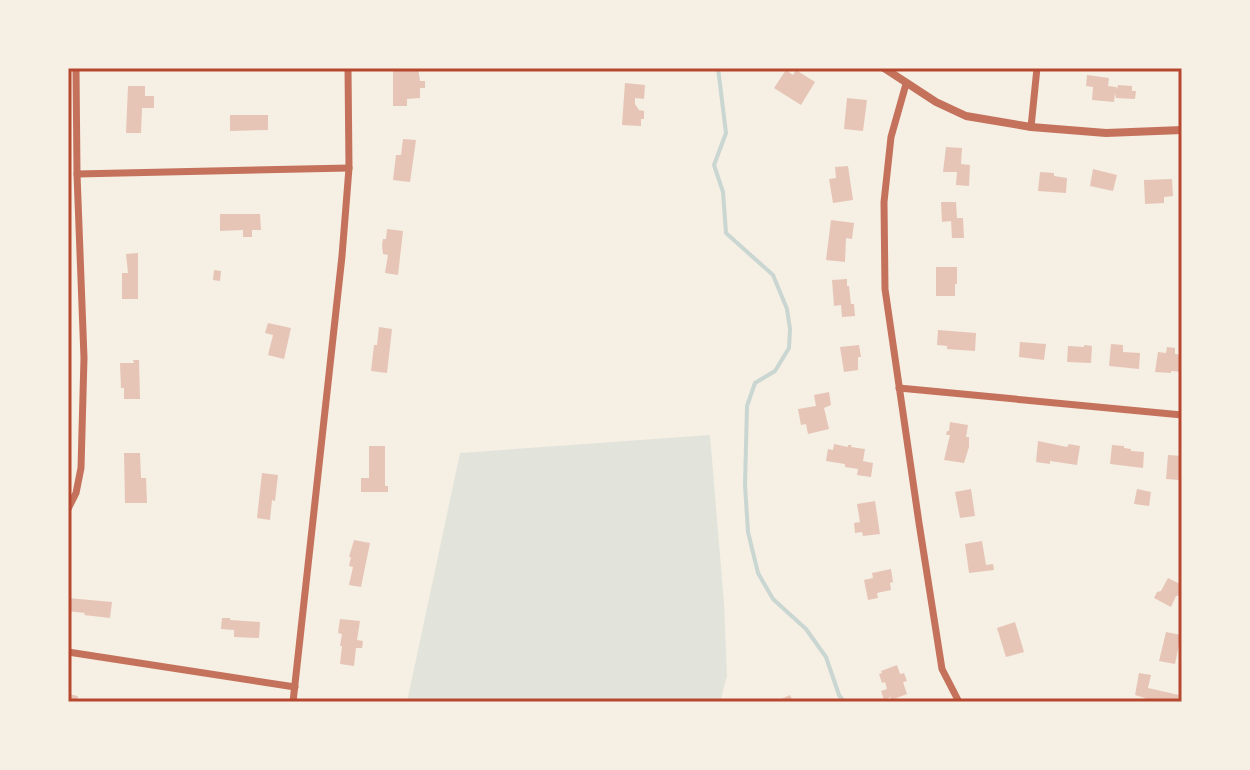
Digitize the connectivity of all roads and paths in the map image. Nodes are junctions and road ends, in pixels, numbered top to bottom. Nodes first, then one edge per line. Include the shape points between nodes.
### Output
1 (76, 68) edge
2 (348, 68) edge
3 (884, 68) edge
4 (1037, 68) edge
5 (906, 84) junction
6 (1031, 127) junction
7 (1182, 130) edge
8 (349, 168) junction
9 (77, 174) junction
10 (899, 388) junction
11 (1182, 415) edge
12 (68, 509) edge
13 (68, 652) edge
14 (295, 687) junction
15 (293, 702) edge
16 (959, 702) edge

1 - 9 street
2 - 8 street
3 - 5 street
4 - 6 street
5 - 6 street via 966,116
5 - 10 street via 891,137 884,202 885,289
6 - 7 street via 1106,133
8 - 9 street
8 - 14 street
9 - 12 street via 84,358 81,468
10 - 11 street
10 - 16 street via 942,669
13 - 14 street
14 - 15 street

